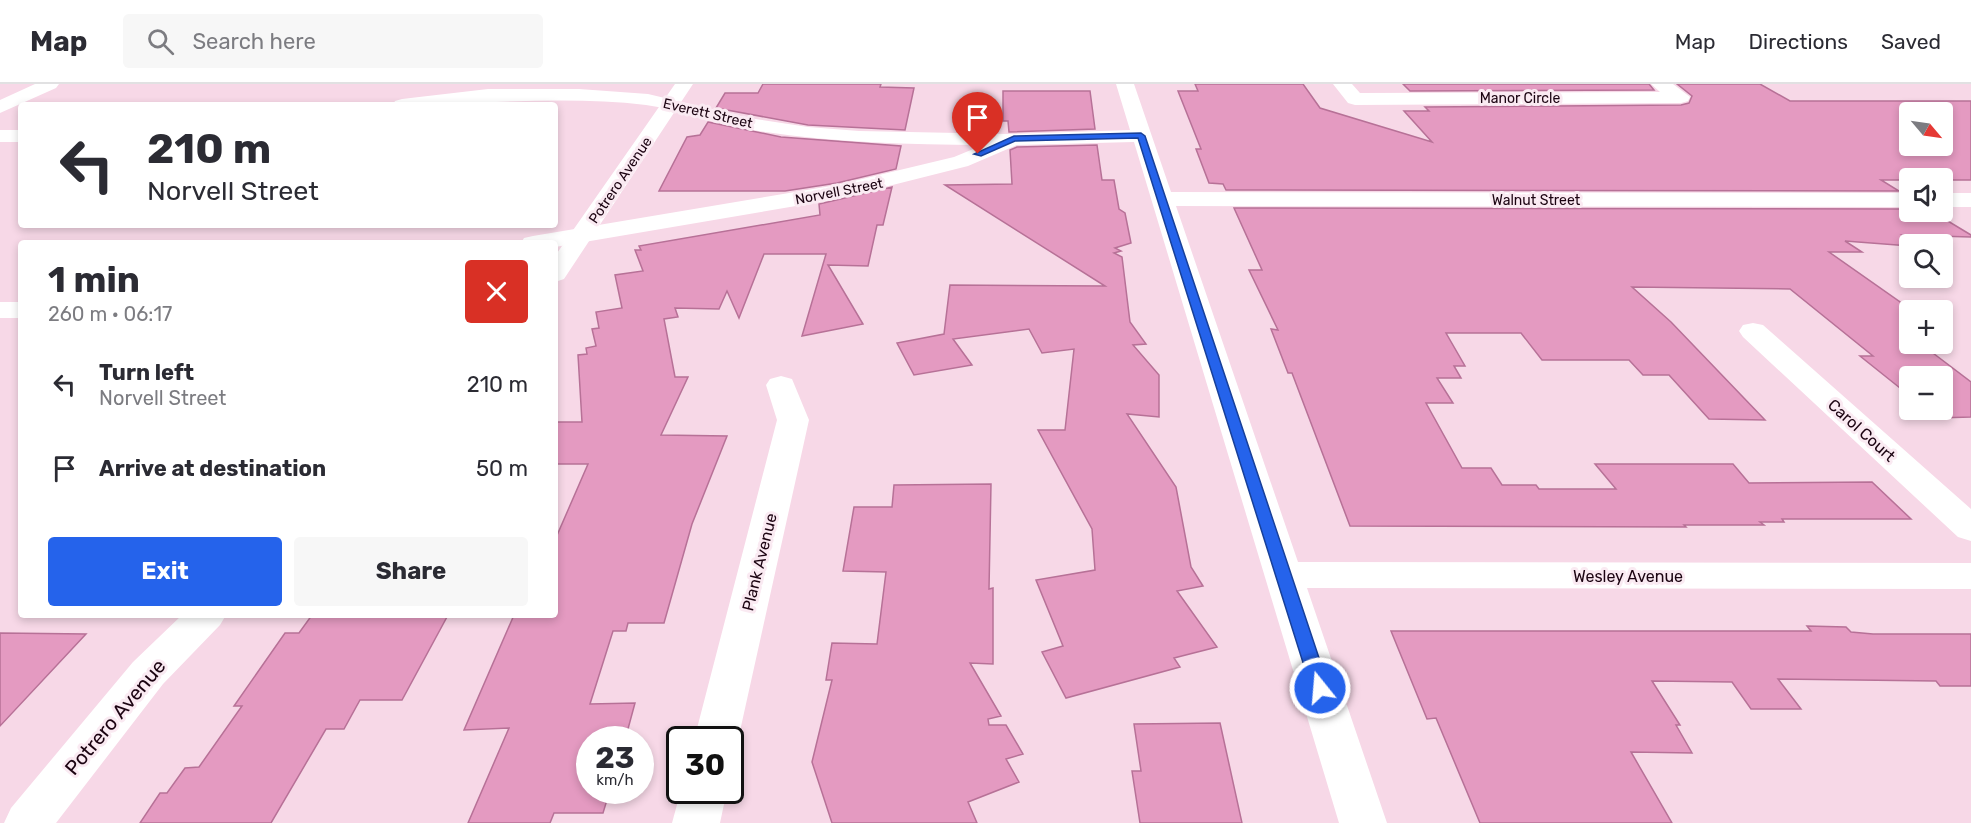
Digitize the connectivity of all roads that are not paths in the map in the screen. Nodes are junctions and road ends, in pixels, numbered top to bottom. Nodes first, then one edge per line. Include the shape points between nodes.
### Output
1 (50, 84) edge
2 (684, 84) edge
3 (1125, 84) edge
4 (1342, 84) edge
5 (1660, 84) edge
6 (428, 102) edge
7 (671, 104) junction
8 (0, 107) edge
9 (0, 136) edge
10 (18, 136) edge
11 (1141, 136) junction
12 (1014, 139) junction
13 (1162, 200) junction
14 (1899, 200) edge
15 (1953, 200) edge
16 (1971, 200) edge
17 (583, 235) junction
18 (552, 240) edge
19 (558, 270) edge
20 (0, 310) edge
21 (18, 310) edge
22 (1753, 331) dead end
23 (781, 385) dead end
24 (1971, 529) edge
25 (1285, 575) junction
26 (1971, 576) edge
27 (203, 618) edge
28 (719, 726) edge
29 (701, 804) edge
30 (28, 823) edge
31 (696, 823) edge
32 (1363, 823) edge

1 - 8 street
2 - 7 street, Potrero Avenue
3 - 11 street
4 - 5 street, Manor Circle via 1355,99 1681,97
6 - 7 street, Everett Street via 535,94 623,97
7 - 12 street, Everett Street via 749,124 808,133
7 - 17 street, Potrero Avenue
9 - 10 street
11 - 12 street, Norvell Street
11 - 13 street
12 - 17 street, Norvell Street via 961,162 898,179
13 - 14 street, Walnut Street
13 - 25 street
15 - 16 street
17 - 18 street, Norvell Street
17 - 19 street, Potrero Avenue
20 - 21 street
22 - 24 street, Carol Court
23 - 28 street, Plank Avenue via 793,420
25 - 26 street, Wesley Avenue
25 - 32 street
27 - 30 street, Potrero Avenue via 148,673
29 - 31 street

